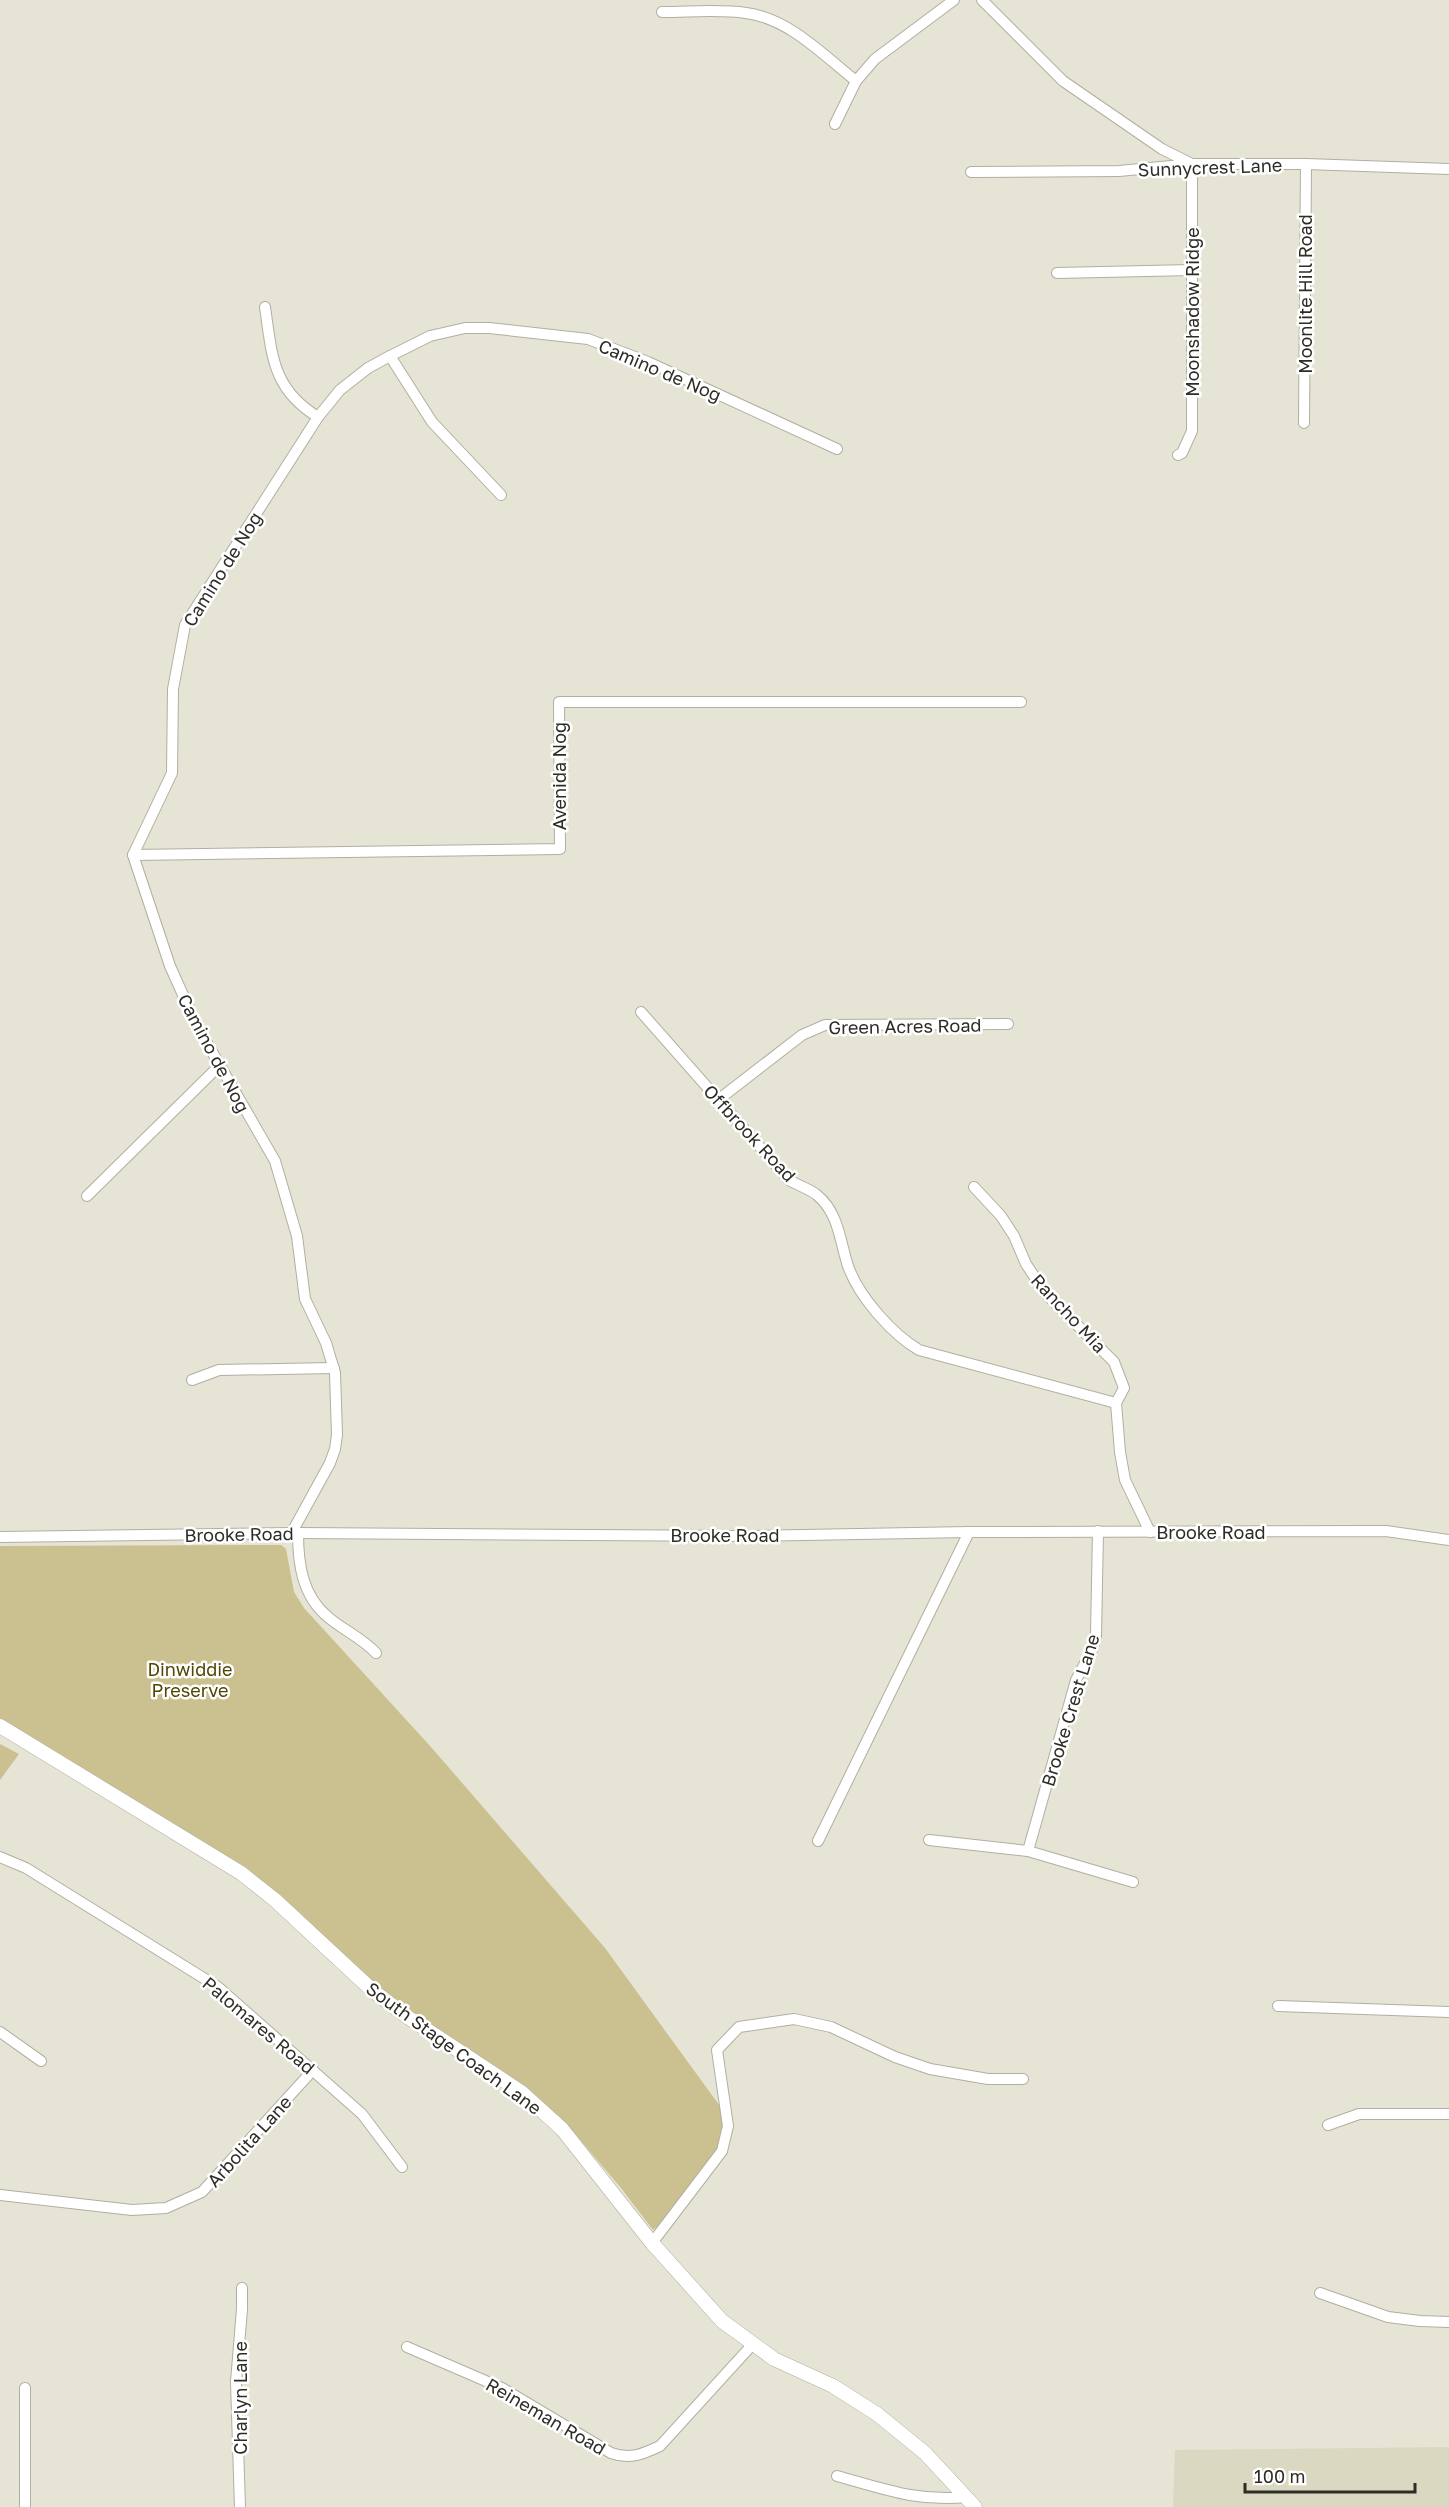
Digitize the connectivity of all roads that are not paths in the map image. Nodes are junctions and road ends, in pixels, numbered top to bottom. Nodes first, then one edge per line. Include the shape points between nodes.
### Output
1 (954, 0) edge
2 (982, 0) edge
3 (662, 12) dead end
4 (856, 81) junction
5 (835, 124) dead end
6 (1192, 164) junction
7 (1306, 164) junction
8 (1449, 169) edge
9 (971, 172) dead end
10 (1192, 270) junction
11 (1057, 273) dead end
12 (265, 306) dead end
13 (390, 356) junction
14 (318, 417) junction
15 (1304, 423) dead end
16 (837, 449) dead end
17 (1178, 455) dead end
18 (501, 495) dead end
19 (1021, 702) dead end
20 (133, 855) junction
21 (640, 1012) dead end
22 (1008, 1024) dead end
23 (219, 1066) junction
24 (718, 1100) junction
25 (974, 1187) dead end
26 (87, 1196) dead end
27 (334, 1368) junction
28 (192, 1380) dead end
29 (1116, 1403) junction
30 (1098, 1531) junction
31 (969, 1532) junction
32 (1150, 1532) junction
33 (295, 1533) junction
34 (0, 1537) edge
35 (1449, 1540) edge
36 (376, 1653) dead end
37 (0, 1726) edge
38 (929, 1840) dead end
39 (818, 1841) dead end
40 (1028, 1851) junction
41 (0, 1857) edge
42 (1133, 1882) dead end
43 (1278, 2006) dead end
44 (1449, 2012) edge
45 (0, 2032) edge
46 (41, 2061) dead end
47 (313, 2070) junction
48 (1023, 2079) dead end
49 (1449, 2114) edge
50 (1328, 2125) dead end
51 (402, 2167) dead end
52 (0, 2195) edge
53 (652, 2242) junction
54 (242, 2288) dead end
55 (1320, 2293) dead end
56 (1449, 2322) edge
57 (752, 2345) junction
58 (407, 2348) dead end
59 (26, 2388) dead end
60 (837, 2476) dead end
61 (971, 2502) edge
62 (26, 2507) edge
63 (240, 2507) edge

1 - 4 street via 875,59
2 - 6 street via 1063,81 1162,149
3 - 4 street via 746,12 766,17 789,28
4 - 5 street
6 - 7 street, Sunnycrest Lane
6 - 9 street, Sunnycrest Lane via 1119,171
6 - 10 street, Moonshadow Ridge
7 - 8 street, Sunnycrest Lane
7 - 15 street, Moonlite Hill Road
10 - 11 street
10 - 17 street, Moonshadow Ridge via 1192,431
12 - 14 street via 272,361 278,376 288,392
13 - 14 street, Camino de Nog via 340,390
13 - 16 street, Camino de Nog via 430,336 465,328 588,339 648,362
13 - 18 street via 432,422
14 - 20 street, Camino de Nog via 185,625 173,689 172,773
19 - 20 street, Avenida Nog via 559,702 560,849
20 - 23 street, Camino de Nog via 170,966
21 - 24 street, Offbrook Road
22 - 24 street, Green Acres Road via 825,1025 802,1035
23 - 26 street
23 - 27 street, Camino de Nog via 274,1161 292,1212 305,1299
24 - 29 street, Offbrook Road via 789,1180 816,1194 828,1208 838,1227 849,1268 871,1304 902,1340 919,1350
25 - 29 street, Rancho Mia via 1001,1215 1046,1294 1114,1362 1124,1388
27 - 28 street via 219,1370
27 - 33 street, Camino de Nog via 335,1449
29 - 32 street, Rancho Mia via 1125,1480
30 - 31 street, Brooke Road
30 - 32 street, Brooke Road
30 - 40 street, Brooke Crest Lane via 1096,1635 1076,1680
31 - 33 street, Brooke Road via 746,1536
31 - 39 street
32 - 35 street, Brooke Road via 1386,1531
33 - 34 street, Brooke Road
33 - 36 street via 300,1566 312,1598 327,1617
37 - 53 main road, South Stage Coach Lane via 241,1873 381,1997 521,2092 562,2129
38 - 40 street
40 - 42 street
41 - 47 street, Palomares Road via 26,1868 218,1987
43 - 44 street
45 - 46 street
47 - 51 street, Palomares Road via 362,2114
47 - 52 street, Arbolita Lane via 202,2192 166,2208 132,2210
48 - 53 street via 988,2079 930,2069 807,2020 779,2019 739,2027 717,2050 728,2126 722,2151
49 - 50 street via 1359,2114
53 - 57 main road, South Stage Coach Lane via 722,2321
54 - 63 street, Charlyn Lane via 237,2382
55 - 56 street via 1388,2317
57 - 58 street, Reineman Road via 660,2446 639,2456 621,2457 502,2388
57 - 61 main road, South Stage Coach Lane via 877,2414 925,2453
59 - 62 street
60 - 61 street via 917,2498

